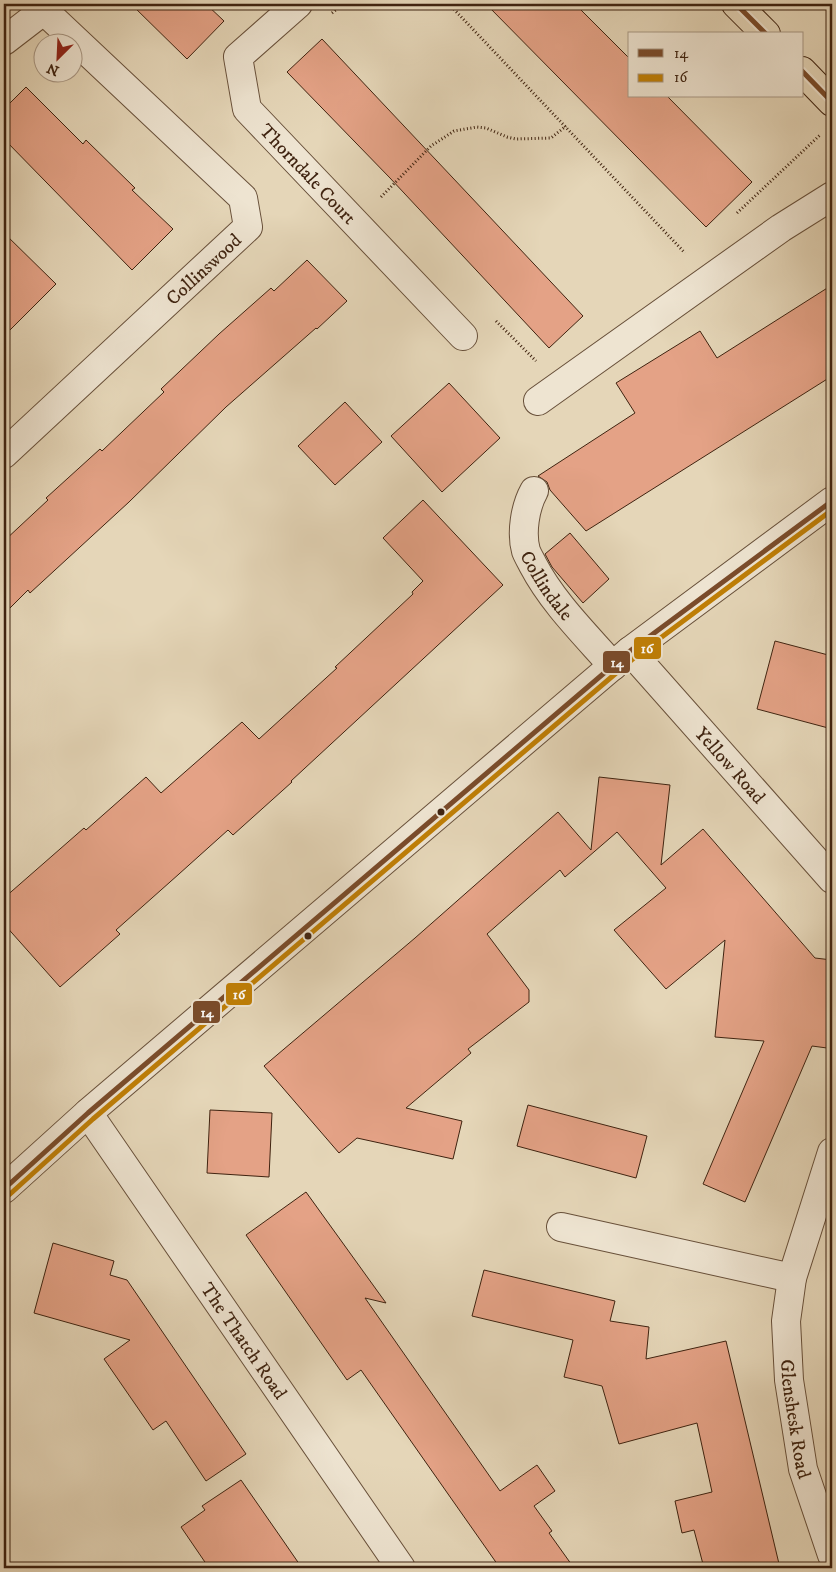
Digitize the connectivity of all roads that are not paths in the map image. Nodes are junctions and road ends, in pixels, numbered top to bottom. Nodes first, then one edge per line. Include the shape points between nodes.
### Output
1 (298, 4) edge
2 (736, 4) edge
3 (40, 7) edge
4 (764, 32) edge
5 (4, 41) edge
6 (804, 73) edge
7 (832, 102) edge
8 (832, 196) edge
9 (463, 336) dead end
10 (538, 401) dead end
11 (4, 454) edge
12 (534, 491) dead end
13 (832, 501) edge
14 (621, 658) junction
15 (832, 879) edge
16 (88, 1113) junction
17 (832, 1152) edge
18 (4, 1189) edge
19 (561, 1226) dead end
20 (792, 1278) junction
21 (832, 1555) edge
22 (402, 1568) edge

1 - 9 street, Thorndale Court via 238,57 247,110
2 - 4 main road
3 - 5 street, Collinswood
3 - 11 street, Collinswood via 243,198 248,227
6 - 7 main road
8 - 10 street
12 - 14 street, Collindale via 528,502 524,532 526,552 562,608
13 - 14 street
14 - 15 street, Yellow Road
14 - 16 street
16 - 18 street
16 - 22 street, The Thatch Road
17 - 20 street, Glenshesk Road
19 - 20 street
20 - 21 street, Glenshesk Road via 786,1321 789,1380 803,1469

